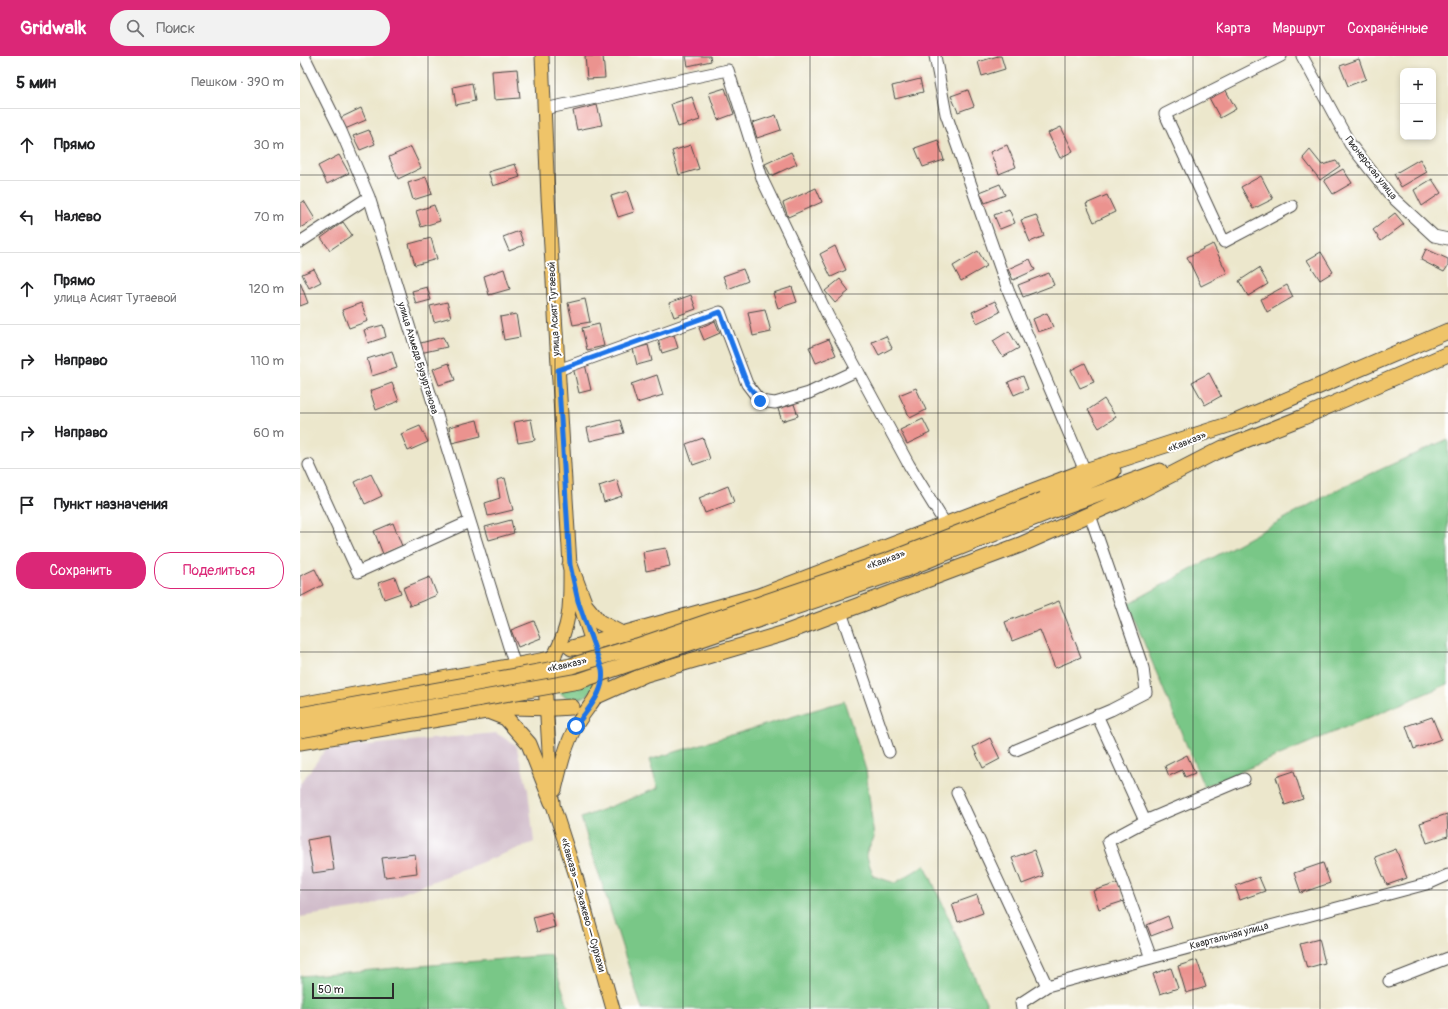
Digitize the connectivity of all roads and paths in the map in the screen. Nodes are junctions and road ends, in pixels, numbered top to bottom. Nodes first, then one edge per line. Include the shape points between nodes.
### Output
1 (304, 56) edge
2 (542, 56) edge
3 (934, 56) edge
4 (1281, 56) edge
5 (1302, 56) edge
6 (544, 109) junction
7 (369, 197) junction
8 (1292, 206) dead end
9 (1448, 239) edge
10 (300, 242) edge
11 (1448, 331) edge
12 (1448, 354) edge
13 (558, 370) junction
14 (858, 370) junction
15 (1237, 422) junction
16 (1223, 448) junction
17 (309, 465) dead end
18 (1085, 471) junction
19 (1047, 506) junction
20 (1090, 515) junction
21 (469, 522) junction
22 (946, 525) junction
23 (570, 565) junction
24 (841, 612) junction
25 (622, 634) junction
26 (592, 642) junction
27 (572, 648) junction
28 (552, 657) junction
29 (598, 660) junction
30 (516, 666) junction
31 (545, 683) junction
32 (597, 696) junction
33 (300, 706) edge
34 (572, 707) junction
35 (546, 708) junction
36 (488, 711) junction
37 (300, 715) edge
38 (1097, 716) junction
39 (300, 730) edge
40 (300, 742) edge
41 (1016, 750) dead end
42 (889, 752) dead end
43 (1244, 779) dead end
44 (957, 793) dead end
45 (552, 802) junction
46 (1145, 822) junction
47 (1448, 875) edge
48 (1151, 958) junction
49 (1448, 958) edge
50 (1388, 981) dead end
51 (1047, 986) junction
52 (613, 1009) edge
53 (1022, 1009) edge

1 - 7 street, улица Ахмеда Бузуртанова via 341,131
2 - 6 main road, улица Асият Тутаевой
3 - 18 street via 946,114 1008,290
4 - 8 street via 1165,114 1224,242
5 - 9 street, Пионерская улица via 1350,144 1391,196 1434,236
6 - 13 main road, улица Асият Тутаевой
6 - 14 street via 728,70 763,181 828,316
7 - 10 street
7 - 21 street, улица Ахмеда Бузуртанова
11 - 15 highway, «Кавказ»
12 - 16 highway, «Кавказ» via 1301,418
13 - 14 street via 720,312 747,384 760,401 775,403 809,393
13 - 23 main road, улица Асият Тутаевой
14 - 22 street via 909,465
15 - 18 highway
15 - 19 highway, «Кавказ»
16 - 19 highway, «Кавказ»
16 - 20 highway
17 - 21 street via 358,572
18 - 22 highway
19 - 37 highway, «Кавказ», bridge via 578,664
19 - 39 highway, «Кавказ», bridge via 903,570 579,681
20 - 24 highway via 1020,545
20 - 38 street via 1143,668 1146,692
21 - 30 street, улица Ахмеда Бузуртанова
22 - 25 highway via 759,596
23 - 25 highway via 585,604 600,622
23 - 26 main road via 578,601
23 - 28 main road, улица Асият Тутаевой via 570,612 564,636
24 - 32 highway via 782,634 646,674
24 - 42 street
25 - 26 highway
26 - 27 highway
26 - 29 main road
27 - 28 main road via 562,650
27 - 29 main road via 591,653
28 - 30 highway, «Кавказ»
28 - 31 main road via 546,666
29 - 32 main road via 604,678
30 - 33 highway, «Кавказ»
31 - 34 main road via 554,700
31 - 35 main road, «Кавказ» — Экажево — Сурхахи
32 - 34 main road via 581,706
32 - 45 main road via 576,726 562,761
34 - 35 highway
35 - 36 highway via 527,706
35 - 45 main road, «Кавказ» — Экажево — Сурхахи
36 - 40 highway
36 - 45 highway via 506,718 529,744
38 - 41 street
38 - 46 street
43 - 46 street
44 - 51 street
45 - 52 main road, «Кавказ» — Экажево — Сурхахи
46 - 48 street via 1108,842
47 - 48 street, Квартальная улица
48 - 51 street, Квартальная улица
49 - 50 street
51 - 53 street, Квартальная улица via 1021,1003

